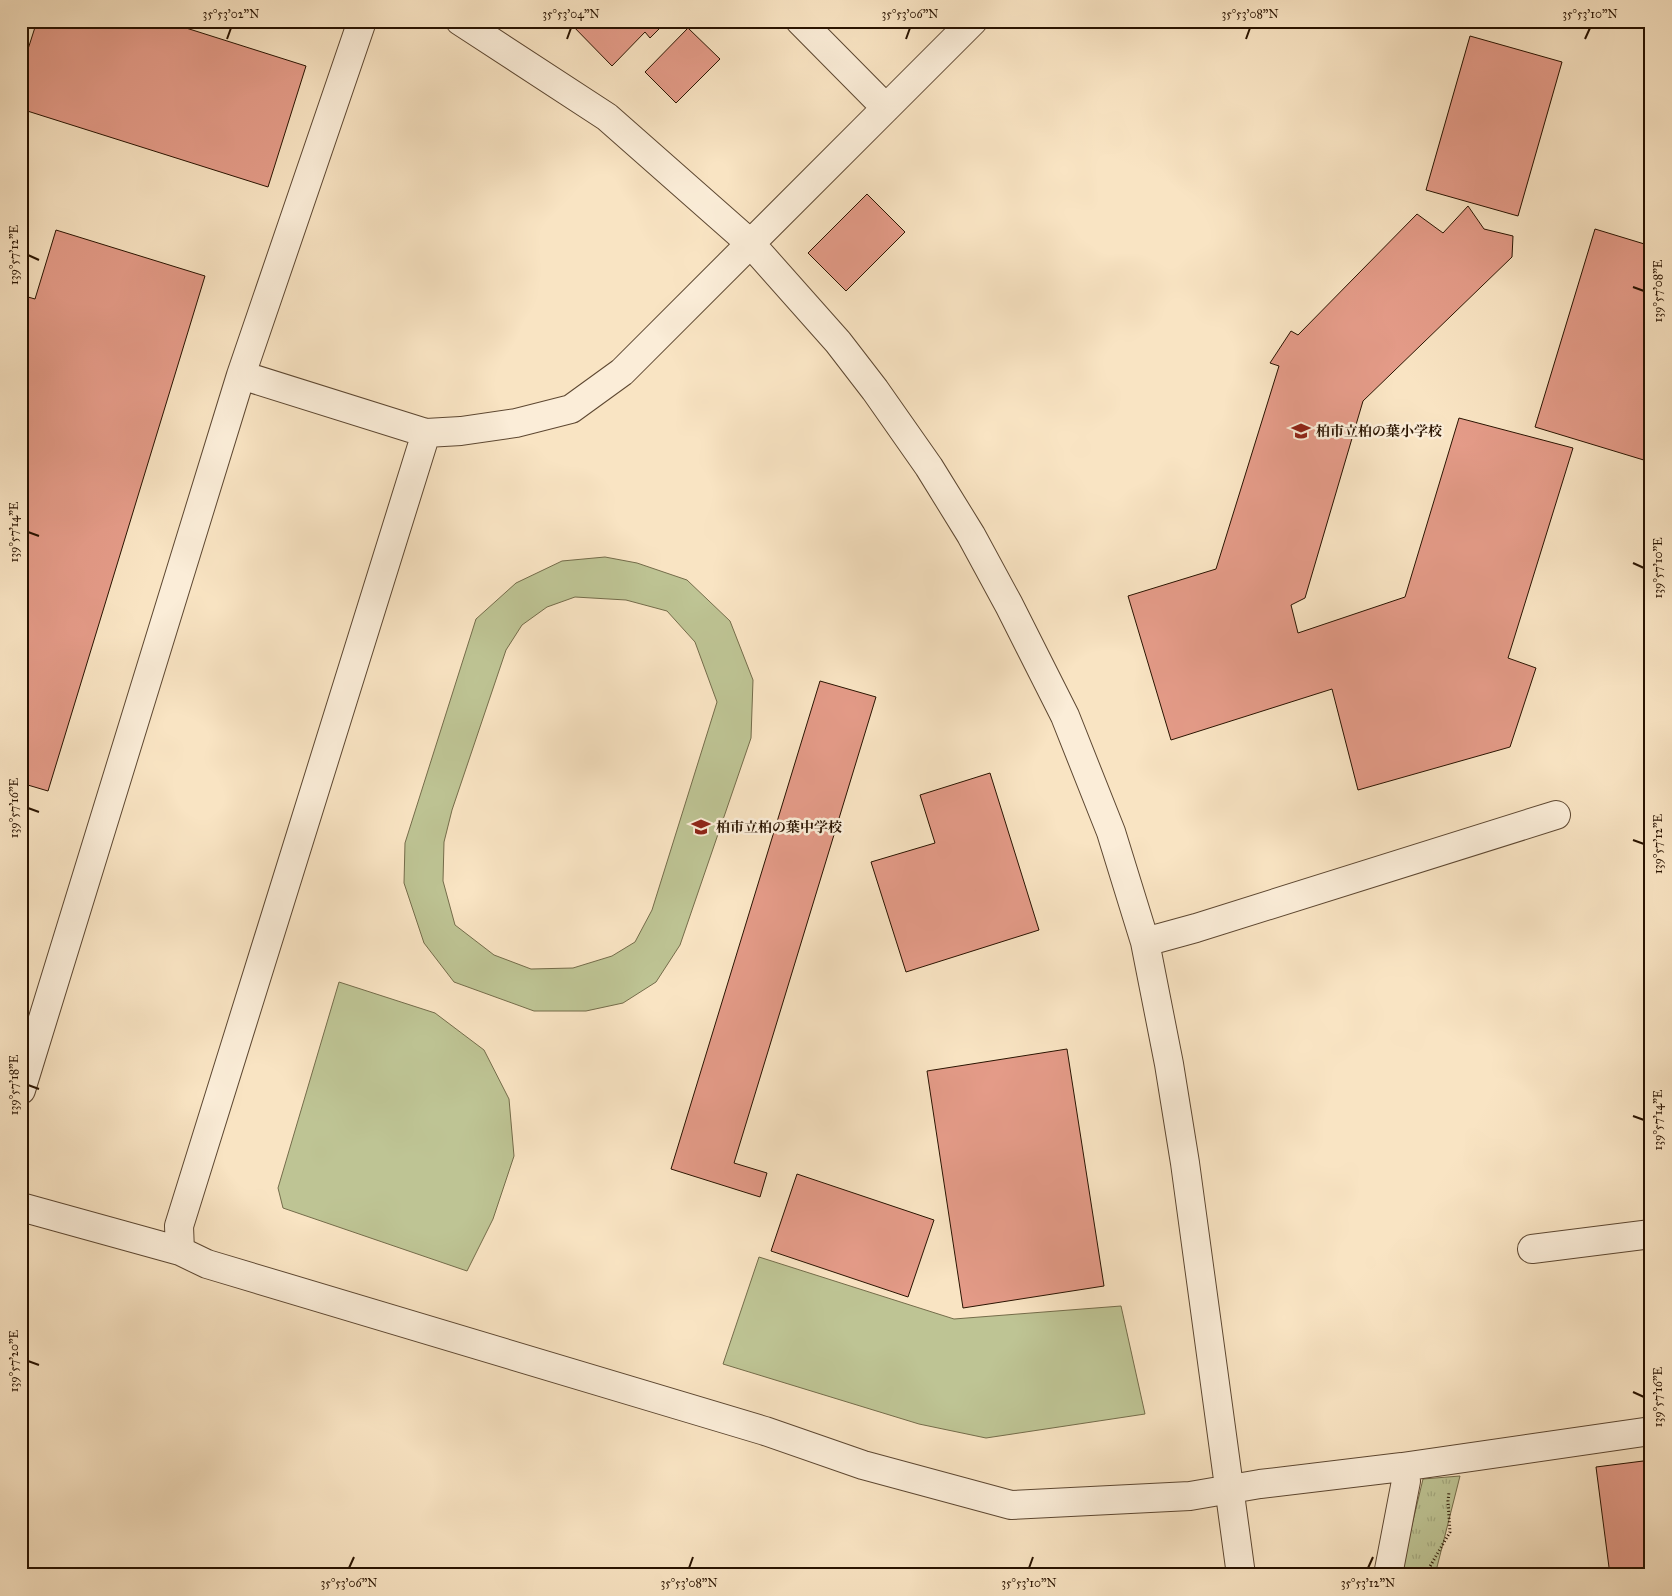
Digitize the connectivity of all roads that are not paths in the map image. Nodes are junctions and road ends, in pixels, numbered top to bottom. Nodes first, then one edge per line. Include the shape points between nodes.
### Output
1 (362, 21) edge
2 (460, 21) edge
3 (800, 21) edge
4 (973, 21) edge
5 (886, 108) junction
6 (751, 244) junction
7 (241, 375) junction
8 (426, 432) junction
9 (1556, 815) dead end
10 (1145, 942) junction
11 (21, 1090) edge
12 (21, 1207) edge
13 (1651, 1234) edge
14 (1532, 1249) dead end
15 (180, 1251) junction
16 (1651, 1431) edge
17 (1402, 1467) junction
18 (1230, 1489) junction
19 (1241, 1575) edge
20 (1388, 1575) edge

1 - 7 street
2 - 6 street via 607,118
3 - 5 street
4 - 5 street
5 - 6 street
6 - 8 street via 622,372 570,409 516,423
6 - 10 street via 838,342 875,390 929,467 971,535 1065,716 1111,832
7 - 8 street
7 - 11 street
8 - 15 street via 179,1226
9 - 10 street
10 - 18 street via 1172,1082
12 - 15 street
13 - 14 street
15 - 18 street via 207,1264 765,1431 863,1465 1011,1505 1190,1496
16 - 17 street
17 - 18 street
17 - 20 street via 1406,1481
18 - 19 street

